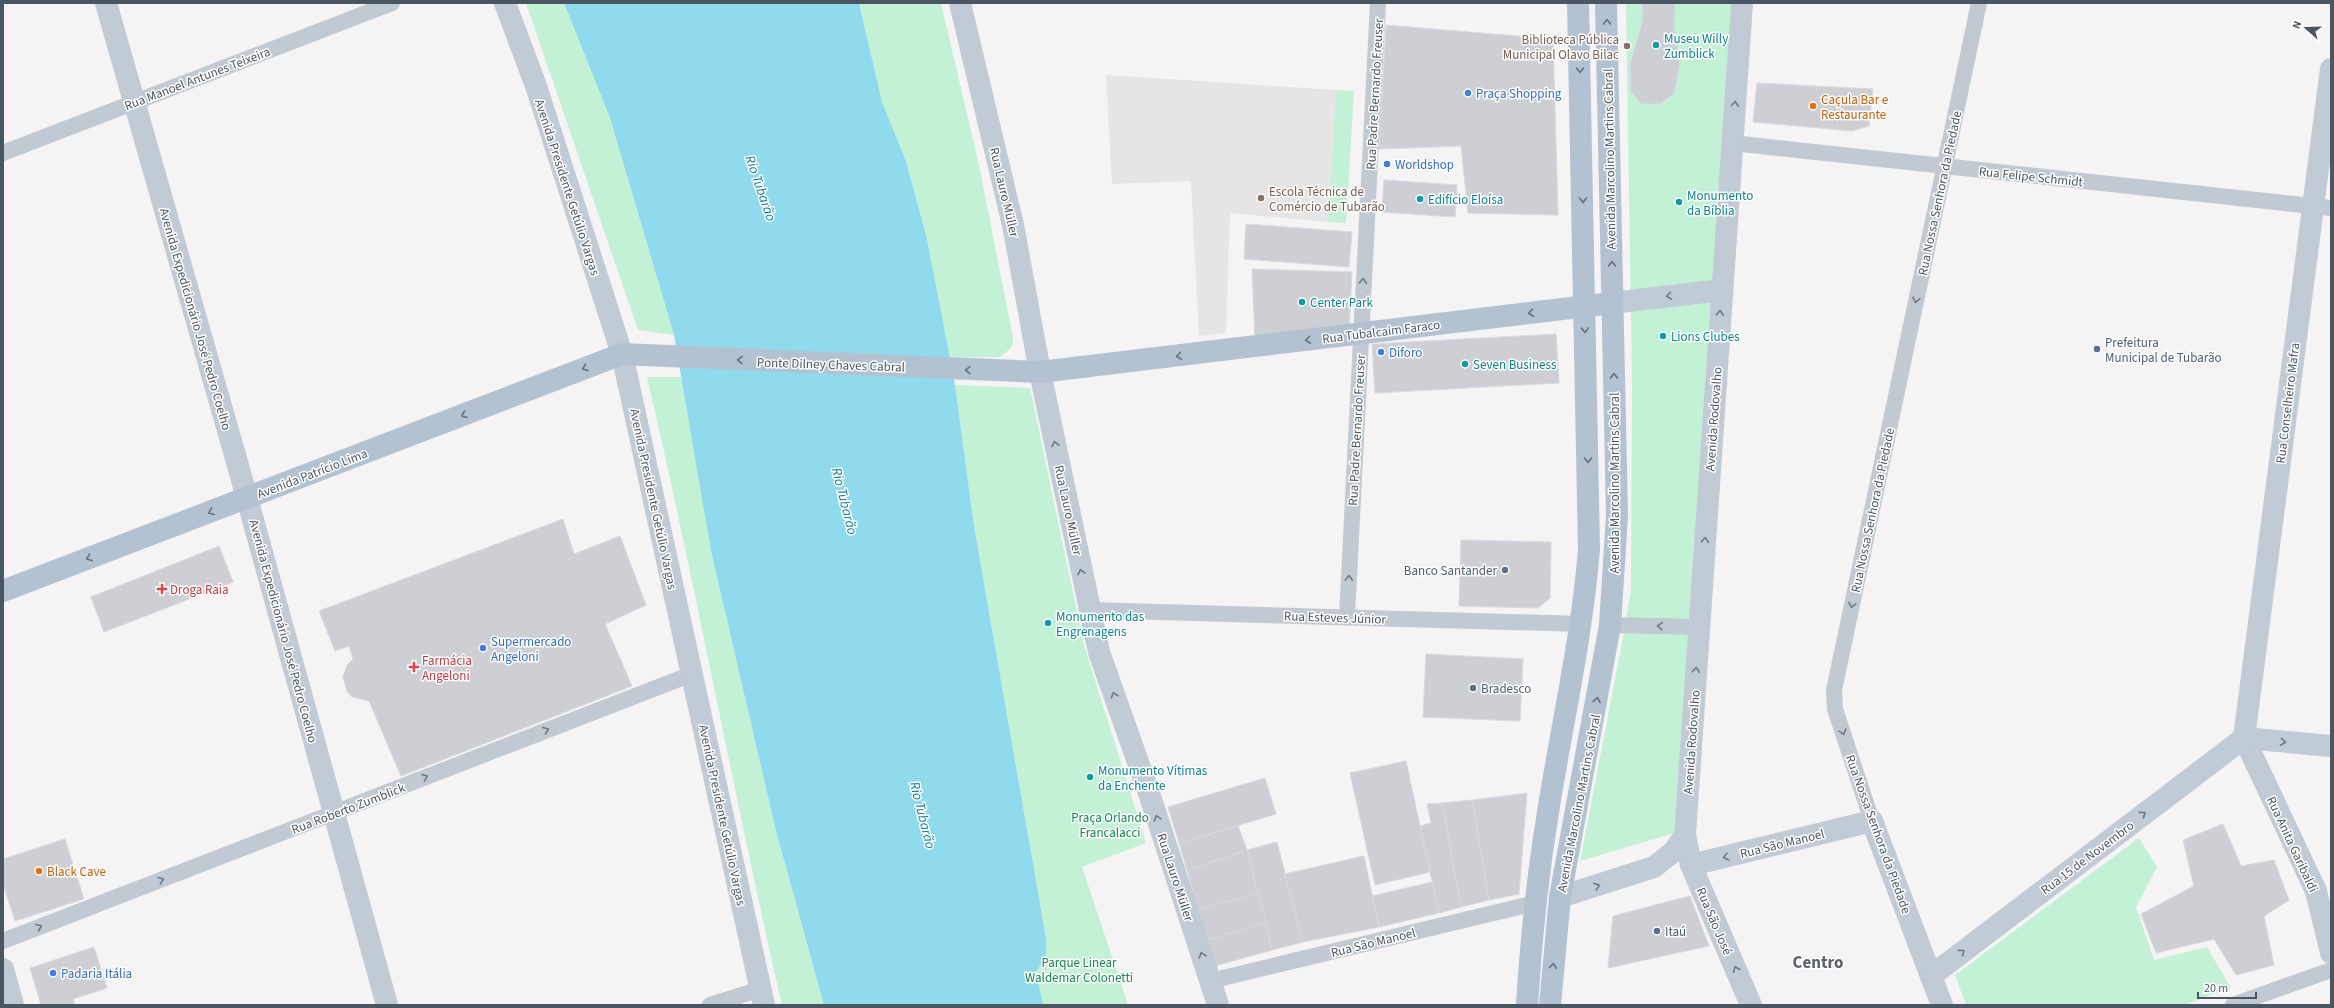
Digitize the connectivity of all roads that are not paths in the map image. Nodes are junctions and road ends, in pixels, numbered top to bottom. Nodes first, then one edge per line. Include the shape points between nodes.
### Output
1 (106, 3) edge
2 (392, 3) edge
3 (505, 3) edge
4 (960, 3) edge
5 (1378, 3) edge
6 (1578, 3) edge
7 (1606, 3) edge
8 (1742, 3) edge
9 (1979, 3) edge
10 (2331, 68) edge
11 (134, 103) junction
12 (1732, 143) junction
13 (3, 153) edge
14 (1944, 166) junction
15 (2322, 207) edge
16 (1722, 290) junction
17 (1612, 303) junction
18 (1584, 306) junction
19 (1360, 334) junction
20 (631, 355) junction
21 (1040, 372) junction
22 (247, 498) junction
23 (3, 591) edge
24 (1089, 610) junction
25 (1347, 617) junction
26 (1582, 624) junction
27 (1610, 625) junction
28 (1699, 627) junction
29 (692, 674) junction
30 (2244, 738) junction
31 (2331, 746) edge
32 (334, 813) junction
33 (1872, 820) junction
34 (1685, 835) junction
35 (1691, 865) junction
36 (1560, 898) junction
37 (1535, 903) junction
38 (3, 941) edge
39 (2331, 953) edge
40 (3, 969) edge
41 (2331, 970) edge
42 (1931, 976) junction
43 (1210, 981) junction
44 (763, 997) edge
45 (13, 1005) edge
46 (387, 1005) edge
47 (710, 1005) edge
48 (1218, 1005) edge
49 (1527, 1005) edge
50 (1550, 1005) edge
51 (1751, 1005) edge
52 (1942, 1005) edge
53 (2233, 1005) edge

1 - 11 street, Avenida Expedicionário José Pedro Coelho
2 - 11 street, Rua Manoel Antunes Teixeira
3 - 20 street, Avenida Presidente Getúlio Vargas
4 - 21 street, Rua Lauro Müller via 1013,225
19 -> 5 street, Rua Padre Bernardo Freuser
6 -> 18 main road, Avenida Marcolino Martins Cabral
17 -> 7 main road, Avenida Marcolino Martins Cabral
12 -> 8 street, Avenida Rodovalho
9 - 14 street, Rua Nossa Senhora da Piedade
10 - 15 street, Rua Conselheiro Mafra
11 - 13 street, Rua Manoel Antunes Teixeira
11 - 22 street, Avenida Expedicionário José Pedro Coelho
12 - 14 street, Rua Felipe Schmidt
12 - 16 street, Avenida Rodovalho
14 - 15 street, Rua Felipe Schmidt
14 -> 33 street, Rua Nossa Senhora da Piedade via 1834,690 1835,709
15 - 30 street, Rua Conselheiro Mafra
16 -> 17 street, Rua Tubalcaim Faraco
28 -> 16 street, Avenida Rodovalho
17 - 18 main road, Rua Tubalcaim Faraco
27 -> 17 main road, Avenida Marcolino Martins Cabral via 1617,516
18 -> 19 main road, Rua Tubalcaim Faraco
18 -> 26 main road, Avenida Marcolino Martins Cabral via 1589,549
19 -> 21 main road, Rua Tubalcaim Faraco
25 -> 19 street, Rua Padre Bernardo Freuser
21 -> 20 main road, Ponte Dilney Chaves Cabral
20 -> 22 main road, Avenida Patrício Lima
20 - 29 street, Avenida Presidente Getúlio Vargas
24 -> 21 street, Rua Lauro Müller
22 -> 23 main road, Avenida Patrício Lima
22 - 32 street, Avenida Expedicionário José Pedro Coelho
24 - 25 street, Rua Esteves Júnior
43 -> 24 street, Rua Lauro Müller via 1150,796 1099,652
25 - 26 street, Rua Esteves Júnior
26 - 37 main road, Avenida Marcolino Martins Cabral via 1549,804
28 -> 27 street
36 -> 27 main road, Avenida Marcolino Martins Cabral
34 -> 28 street, Avenida Rodovalho
32 -> 29 street, Rua Roberto Zumblick
29 - 44 street, Avenida Presidente Getúlio Vargas
30 -> 31 street
30 - 39 street, Rua Anita Garibaldi via 2316,891
42 -> 30 street, Rua 15 de Novembro
38 -> 32 street, Rua Roberto Zumblick
32 - 46 street, Avenida Expedicionário José Pedro Coelho
33 -> 35 street, Rua São Manoel
33 - 42 street, Rua Nossa Senhora da Piedade
34 - 35 street, Rua São José
36 -> 34 street via 1654,867 1674,851
51 -> 35 street, Rua São José
50 -> 36 main road, Avenida Marcolino Martins Cabral
37 - 43 street, Rua São Manoel
37 - 49 main road, Avenida Marcolino Martins Cabral
40 - 45 street
41 - 53 street
42 - 52 street, Rua Nossa Senhora da Piedade
43 - 48 street, Rua Lauro Müller
44 - 47 street

